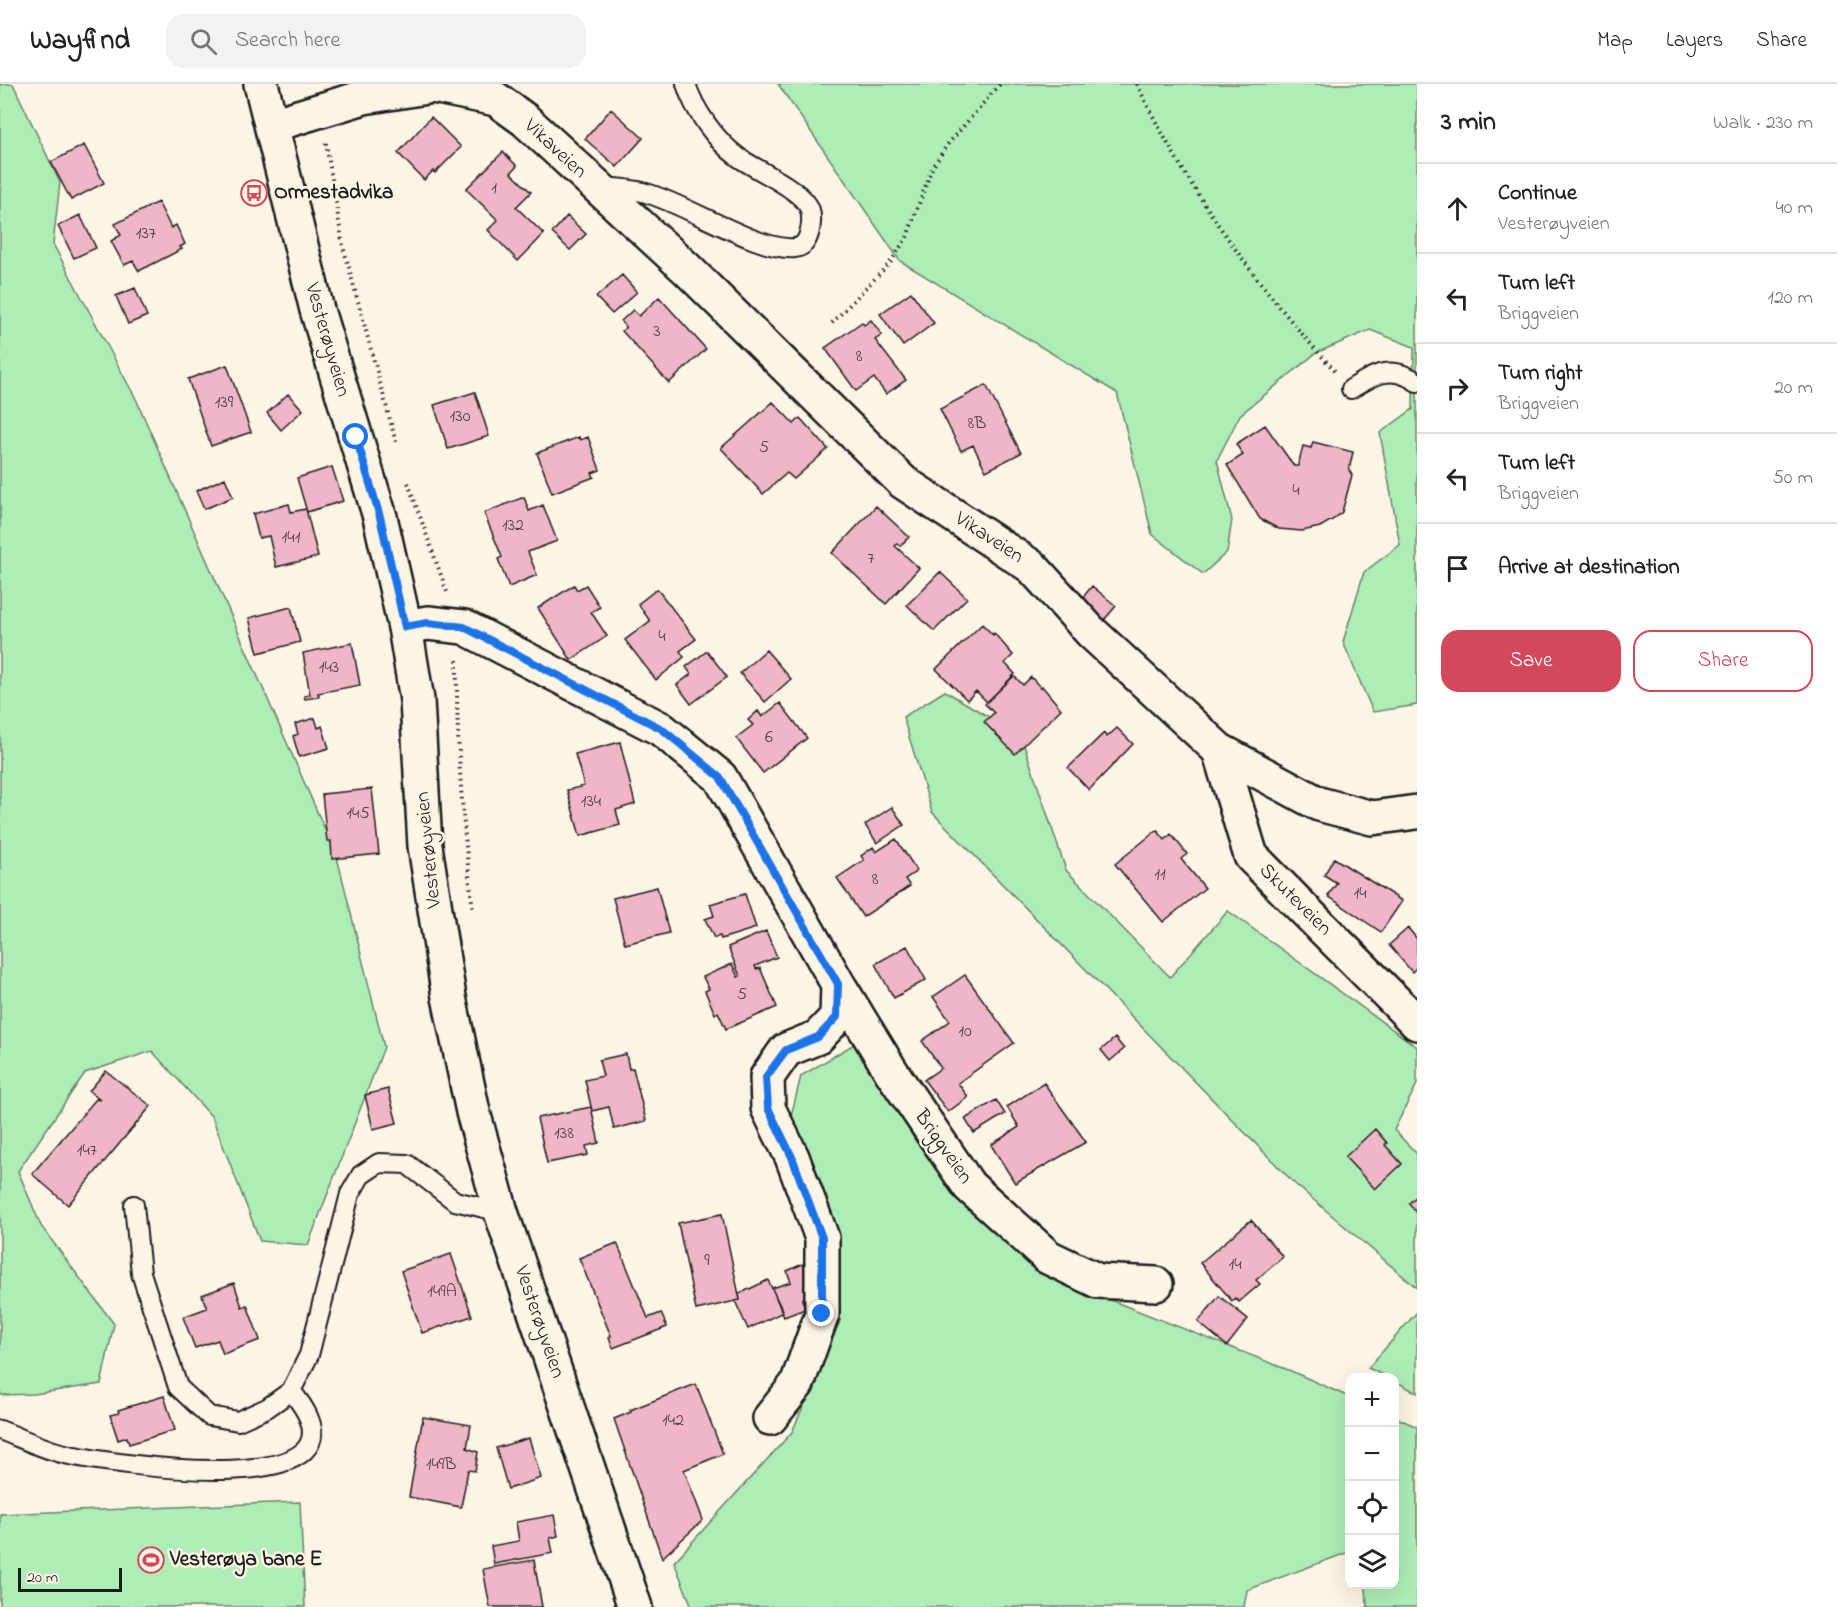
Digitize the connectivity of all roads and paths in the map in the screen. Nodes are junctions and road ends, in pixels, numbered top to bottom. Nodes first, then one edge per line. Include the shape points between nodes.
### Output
1 (261, 84) edge
2 (686, 84) edge
3 (1000, 84) edge
4 (1137, 84) edge
5 (272, 125) junction
6 (324, 133) dead end
7 (597, 187) junction
8 (832, 323) dead end
9 (1417, 382) edge
10 (1351, 389) joint
11 (397, 447) dead end
12 (407, 480) dead end
13 (448, 596) dead end
14 (405, 627) junction
15 (457, 657) dead end
16 (1219, 750) junction
17 (1417, 812) edge
18 (474, 917) dead end
19 (838, 984) junction
20 (1417, 1023) edge
21 (134, 1205) dead end
22 (501, 1212) junction
23 (1156, 1284) dead end
24 (291, 1390) junction
25 (770, 1418) dead end
26 (0, 1430) edge
27 (635, 1607) edge

1 - 5 street, Vesterøyveien
2 - 7 lane, Vikaveien via 698,110 736,156 803,198 811,215 804,244 785,248 744,235 647,193
3 - 8 path via 932,168 907,237 890,263
4 - 10 path via 1158,129 1219,229
5 - 7 street, Vikaveien via 364,97 433,86 496,99 525,120
5 - 14 street, Vesterøyveien via 317,310 380,517
6 - 11 path via 343,246
7 - 16 street, Vikaveien via 687,269 903,482 1032,567 1091,632
9 - 10 lane via 1407,374 1378,372
12 - 13 path
14 - 19 street, Briggveien via 428,623 464,627 662,729 720,777
14 - 22 street, Vesterøyveien via 417,700 425,846 449,997 473,1112
15 - 18 path via 460,801
16 - 17 street, Vikaveien via 1319,804 1372,818
16 - 20 street, Skuteveien via 1251,856
19 - 23 street, Briggveien via 969,1186 1048,1257 1098,1281
19 - 25 street via 837,1017 818,1037 786,1050 766,1077 768,1108 792,1157 822,1238 822,1314 797,1384
21 - 24 lane via 141,1273 178,1387 209,1416 238,1420 267,1408
22 - 24 lane via 455,1201 407,1164 379,1163 361,1175 350,1194 309,1355
22 - 27 street, Vesterøyveien
24 - 26 lane via 308,1410 311,1440 292,1459 261,1469 209,1471 106,1461 63,1454

